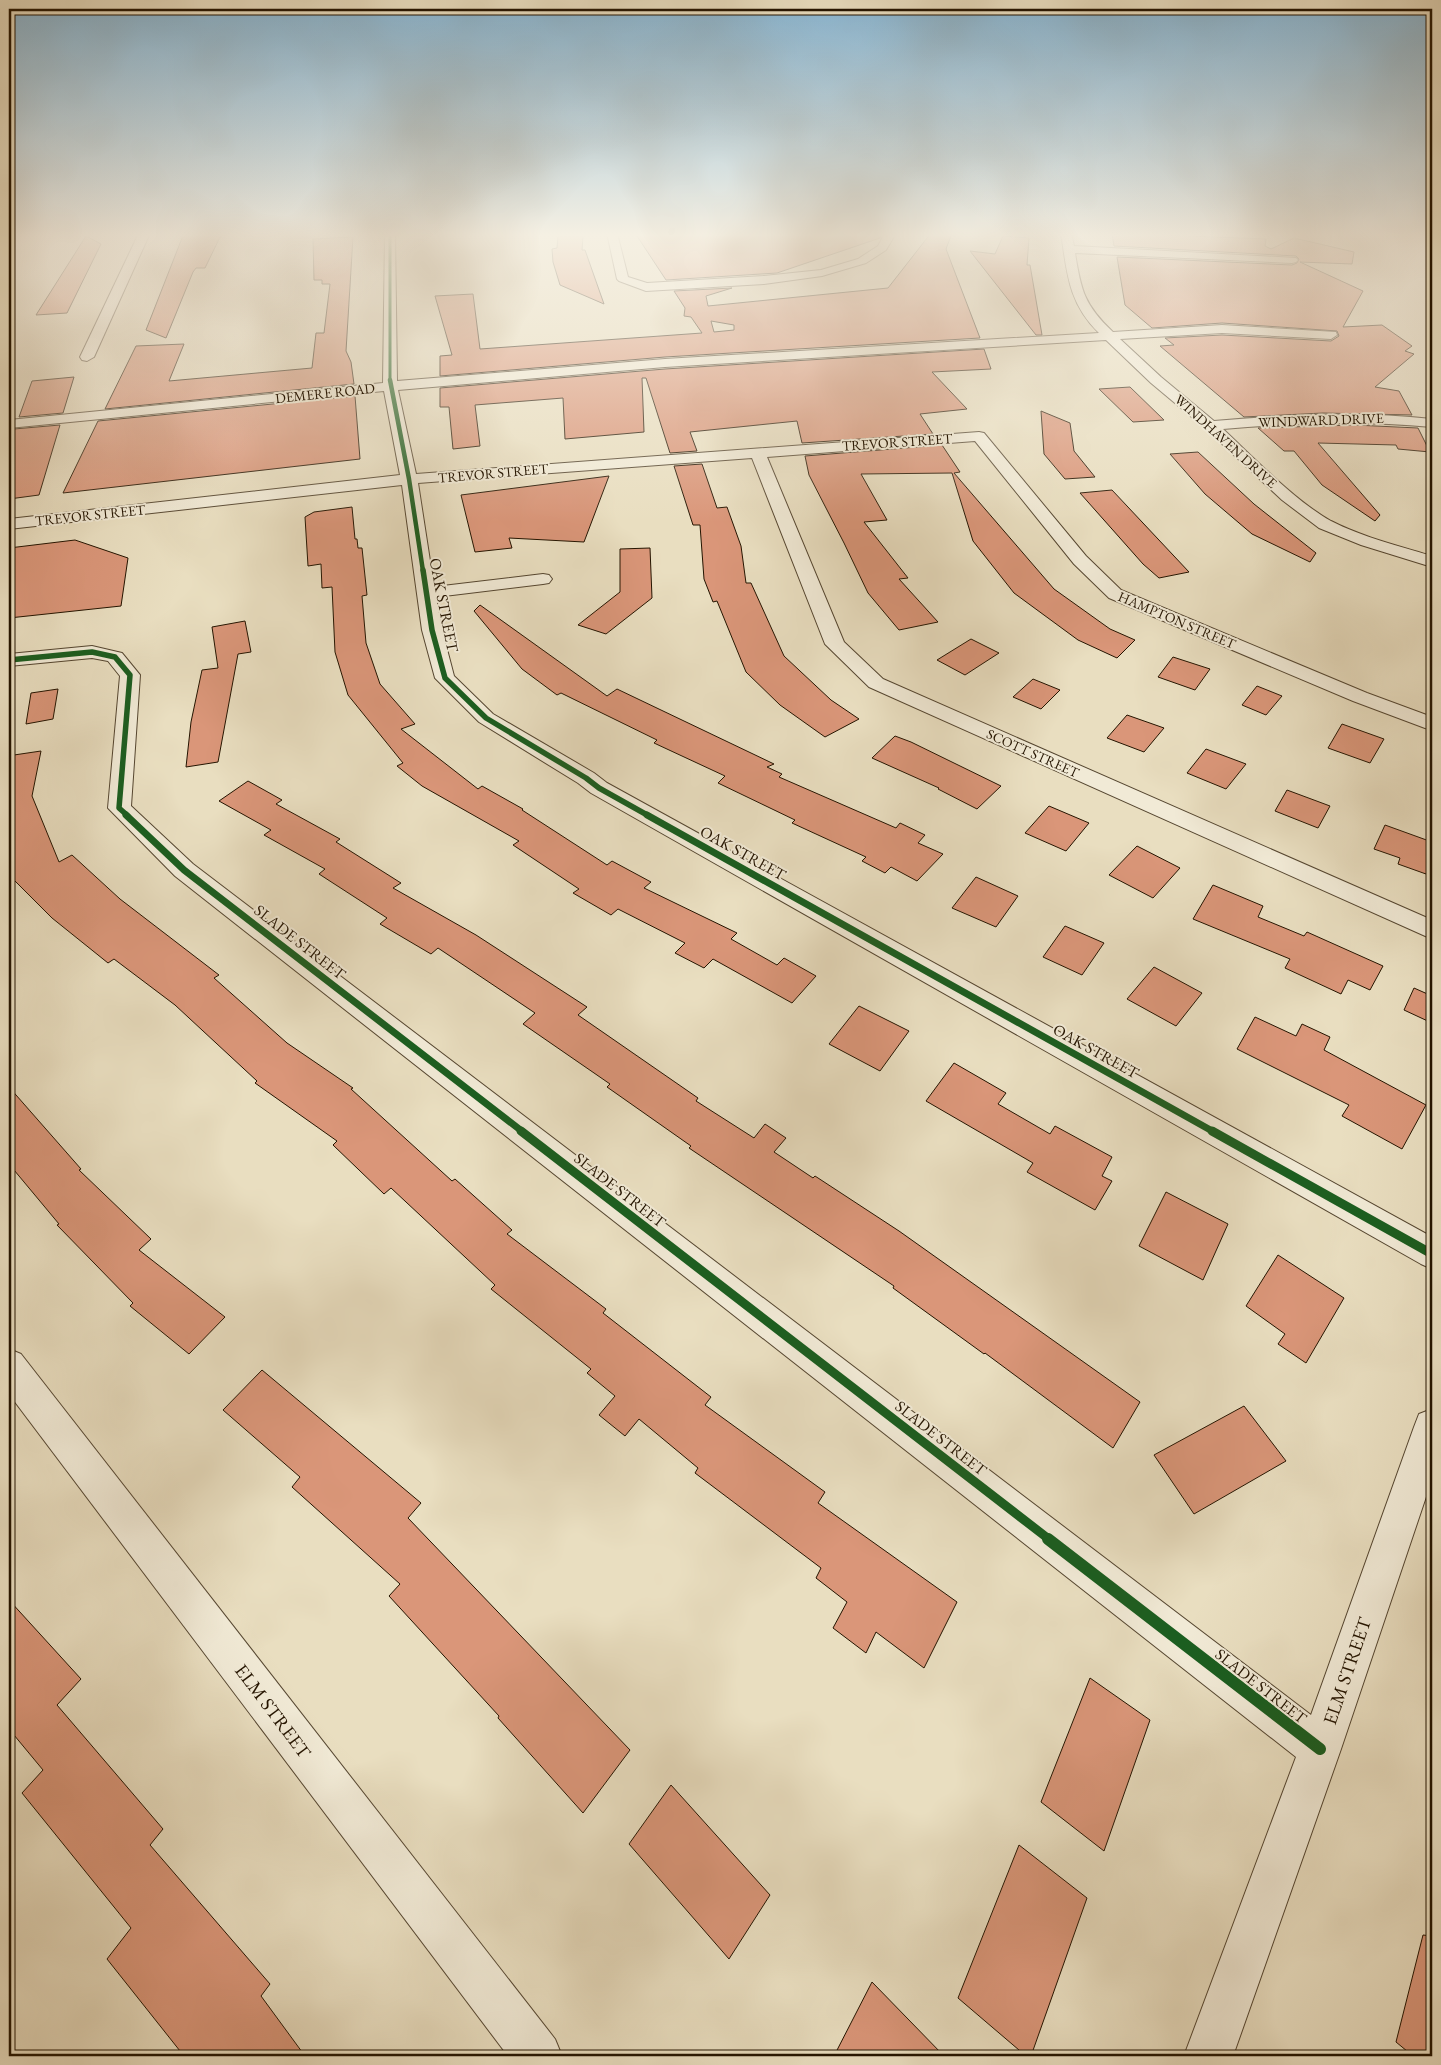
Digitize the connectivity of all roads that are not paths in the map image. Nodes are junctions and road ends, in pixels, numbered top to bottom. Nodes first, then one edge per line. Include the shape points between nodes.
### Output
1 (100, 329) edge
2 (390, 329) edge
3 (1104, 329) edge
4 (1217, 329) edge
5 (1229, 329) edge
6 (1331, 335) dead end
7 (1111, 337) junction
8 (87, 357) dead end
9 (390, 386) junction
10 (1432, 423) edge
11 (9, 424) edge
12 (1210, 426) junction
13 (979, 436) joint
14 (757, 452) junction
15 (409, 480) junction
16 (9, 524) edge
17 (1432, 562) edge
18 (543, 579) dead end
19 (426, 593) junction
20 (9, 660) edge
21 (1432, 724) edge
22 (1432, 930) edge
23 (1432, 1254) edge
24 (9, 1366) edge
25 (1432, 1427) edge
26 (1320, 1750) junction
27 (538, 2056) edge
28 (1209, 2056) edge

1 - 8 street
2 - 9 street, OAK STREET
3 - 7 street, WINDHAVEN DRIVE
4 - 7 street, DEMERE ROAD
5 - 6 street, DEMERE ROAD
7 - 9 street, DEMERE ROAD via 665,363
7 - 12 street, WINDHAVEN DRIVE
9 - 11 street, DEMERE ROAD
9 - 15 street, OAK STREET
10 - 12 street, WINDWARD DRIVE via 1344,417
12 - 17 street, WINDHAVEN DRIVE via 1288,496 1325,524
13 - 14 street, TREVOR STREET
13 - 21 street, HAMPTON STREET via 1080,560 1115,594 1360,698
14 - 15 street, TREVOR STREET
14 - 22 street, SCOTT STREET via 834,644 876,683
15 - 16 street, TREVOR STREET
15 - 19 street, OAK STREET
18 - 19 street
19 - 23 street, OAK STREET via 445,678 486,718 599,788
20 - 26 street, SLADE STREET via 92,652 115,657 130,675 119,808 184,870
24 - 27 street, ELM STREET
25 - 26 street, ELM STREET
26 - 28 street, ELM STREET

